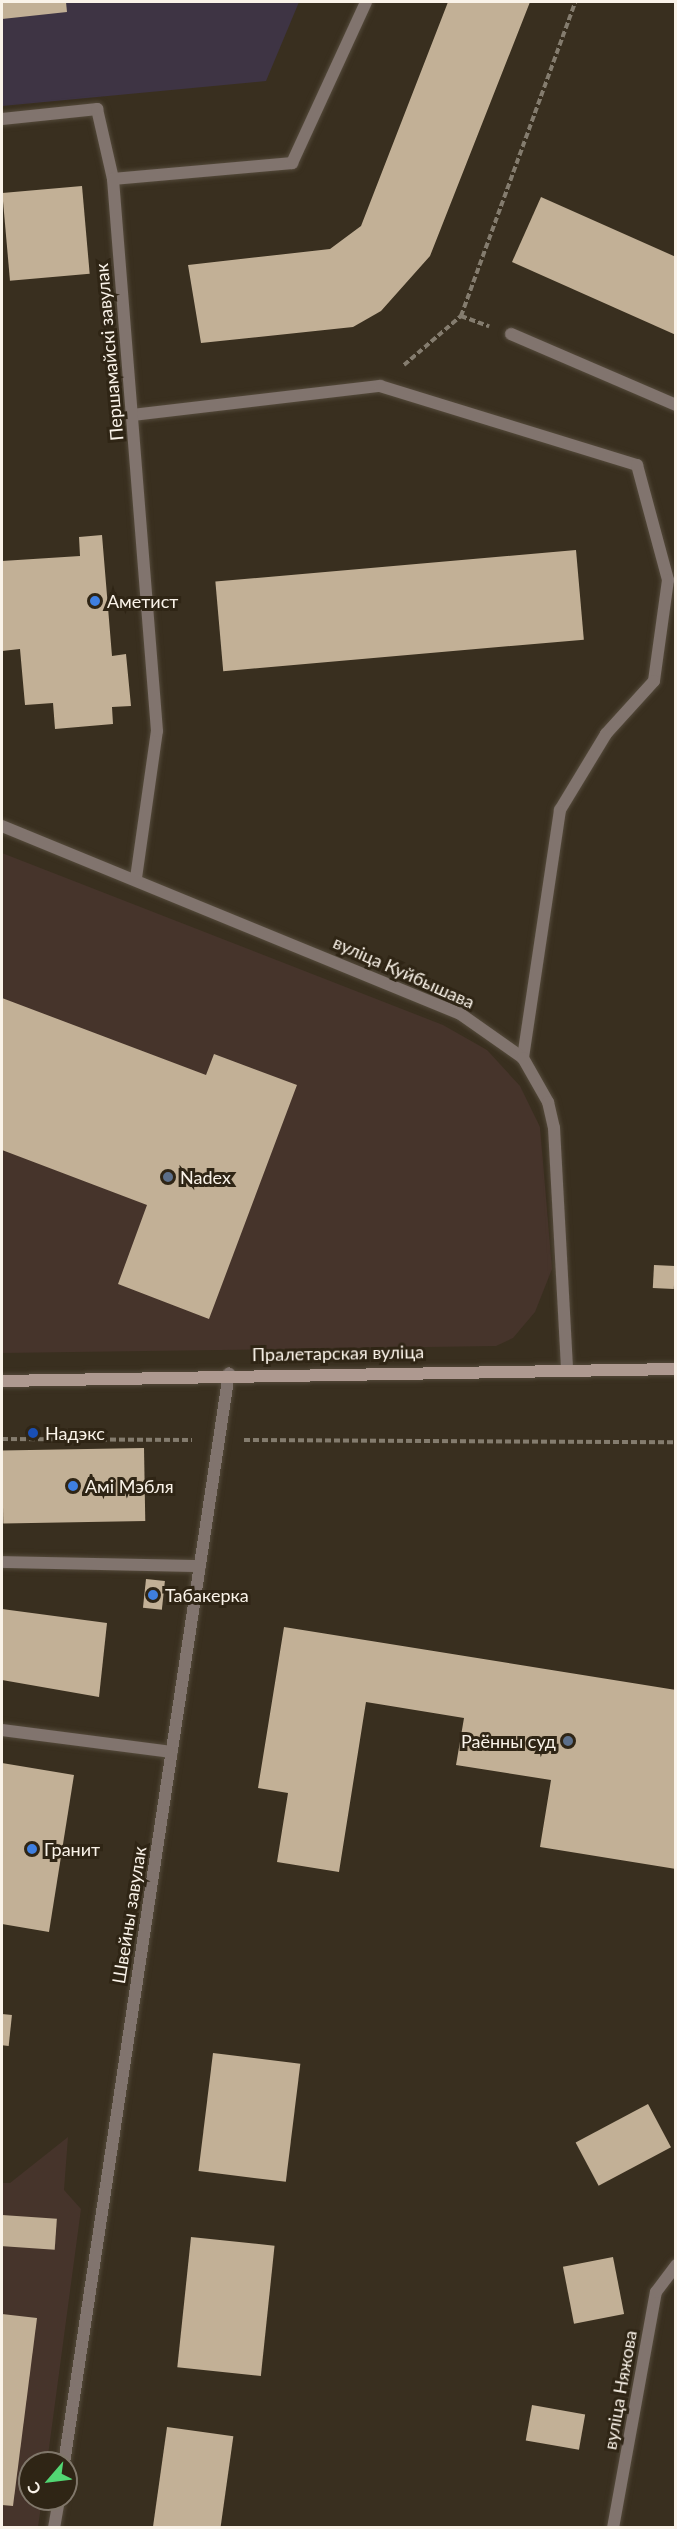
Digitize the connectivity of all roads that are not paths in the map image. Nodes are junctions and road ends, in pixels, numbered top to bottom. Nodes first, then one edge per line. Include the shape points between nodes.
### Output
1 (366, 2) edge
2 (2, 119) edge
3 (113, 179) junction
4 (511, 334) dead end
5 (675, 405) edge
6 (132, 415) junction
7 (2, 826) edge
8 (136, 878) junction
9 (523, 1058) junction
10 (567, 1368) junction
11 (675, 1369) edge
12 (229, 1373) junction
13 (2, 1382) edge
14 (2, 1563) edge
15 (200, 1566) junction
16 (2, 1730) edge
17 (172, 1752) junction
18 (675, 2265) edge
19 (66, 2451) edge
20 (57, 2511) edge
21 (54, 2528) edge
22 (613, 2528) edge

1 - 3 street via 292,163
2 - 3 street, Першамайскі завулак via 97,109
3 - 6 street, Першамайскі завулак
4 - 5 street
6 - 8 street, Першамайскі завулак via 157,731
6 - 9 street via 380,386 637,465 668,580 654,681 606,734 560,810
7 - 8 street, вуліца Куйбышава
8 - 9 street, вуліца Куйбышава via 459,1013
9 - 10 street, вуліца Куйбышава via 548,1102 554,1128
10 - 11 main road, Пралетарская вуліца
10 - 12 main road, Пралетарская вуліца
12 - 13 main road, Пралетарская вуліца
12 - 15 street, Швейны завулак
14 - 15 street
15 - 17 street, Швейны завулак
16 - 17 street
17 - 19 street, Швейны завулак
18 - 22 street, вуліца Няжова via 656,2292
20 - 21 street

